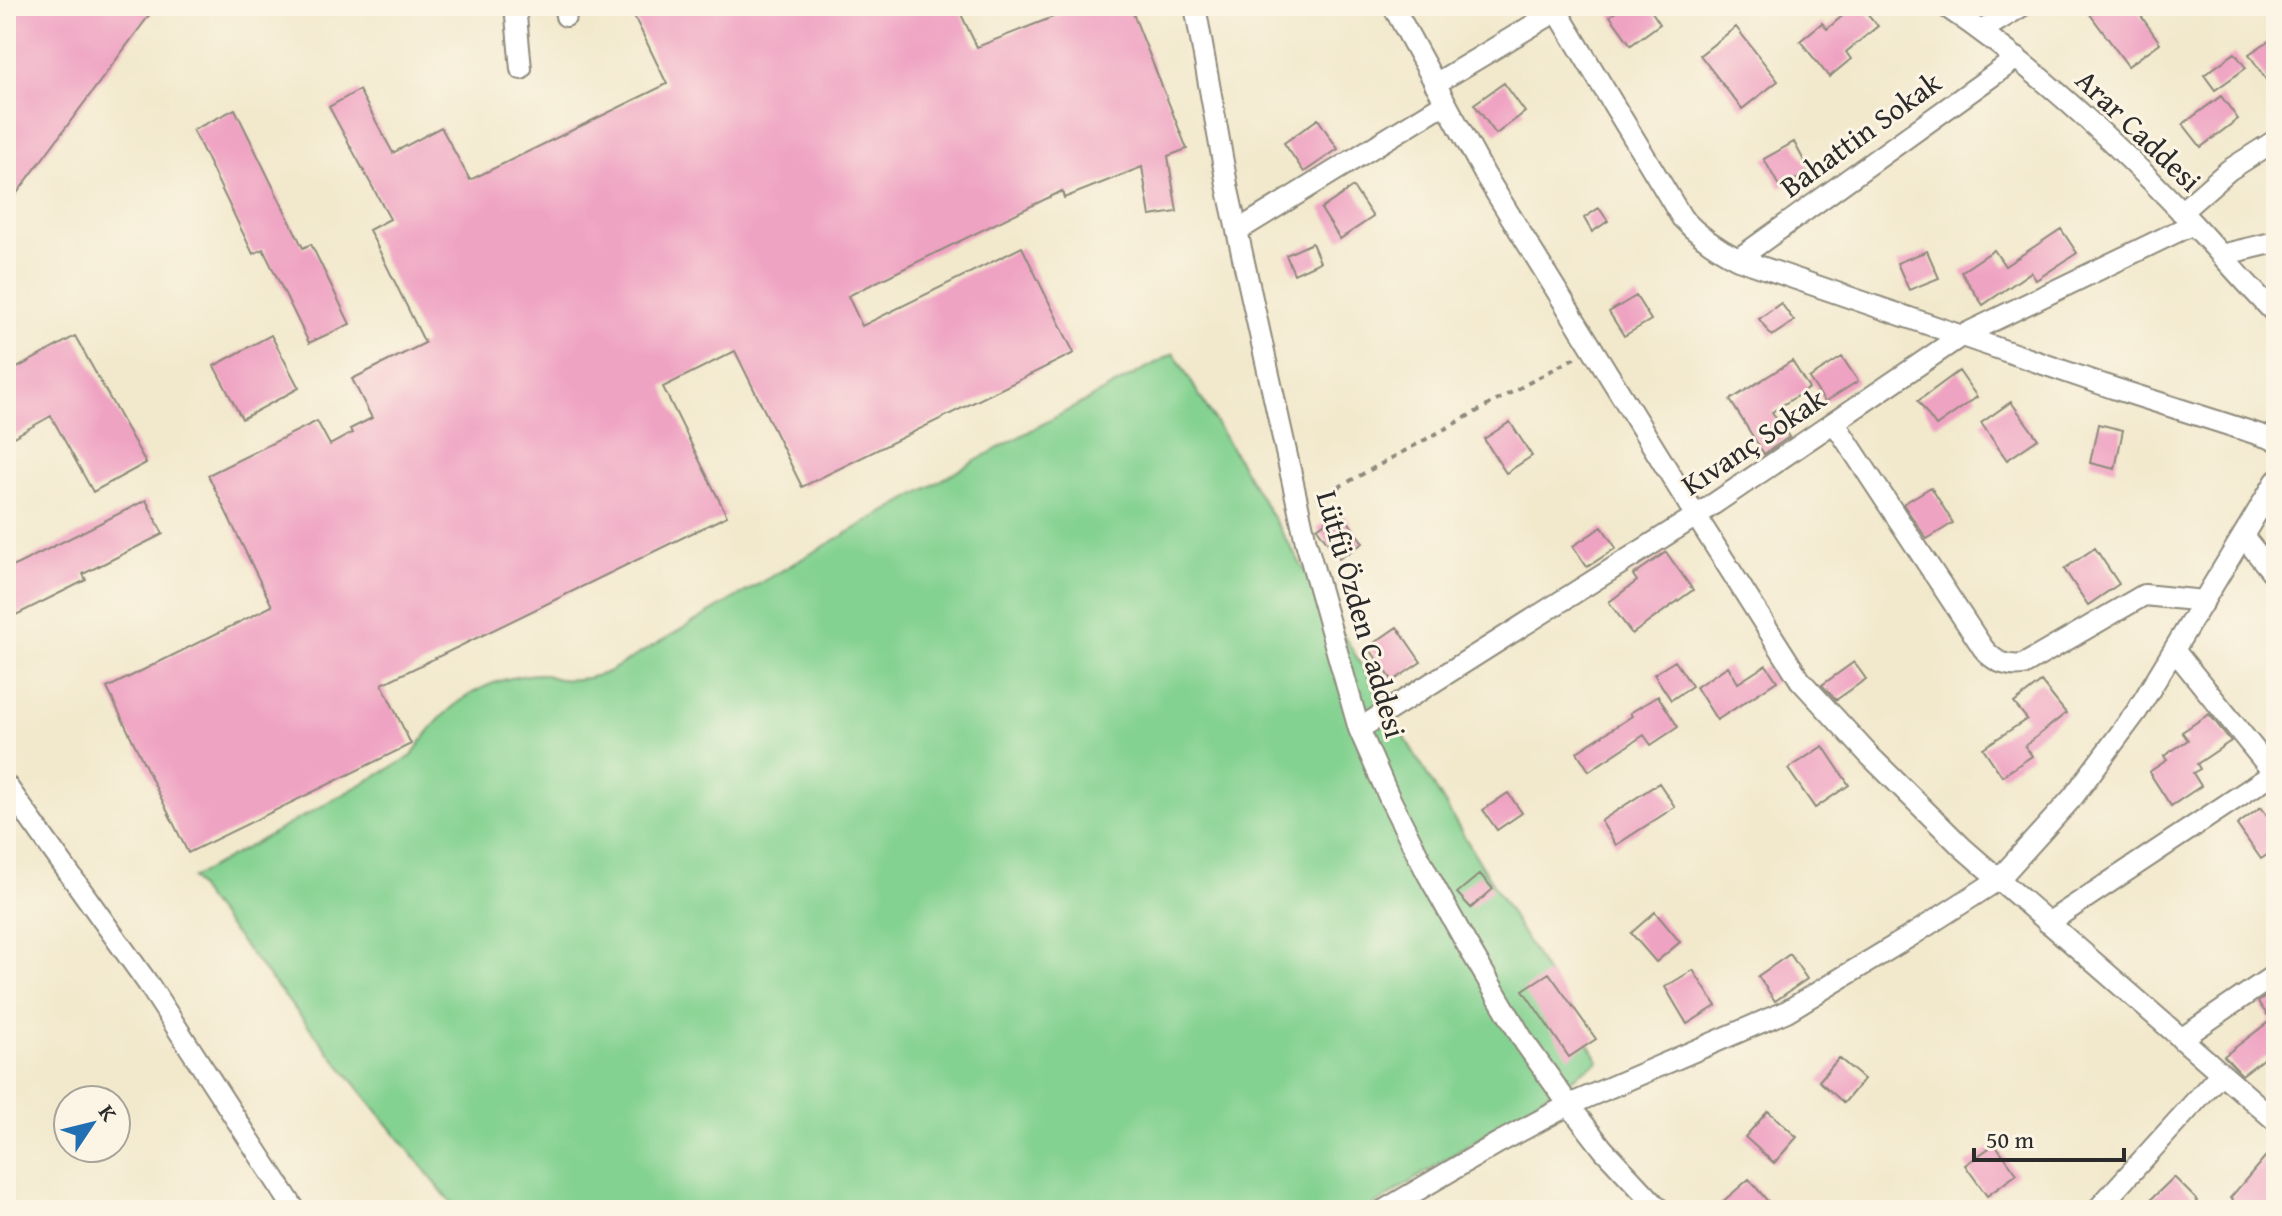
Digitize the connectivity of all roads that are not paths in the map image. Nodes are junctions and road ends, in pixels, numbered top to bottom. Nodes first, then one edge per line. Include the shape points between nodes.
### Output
1 (515, 6) edge
2 (1195, 6) edge
3 (1393, 6) edge
4 (1945, 6) edge
5 (2022, 6) edge
6 (1561, 8) edge
7 (1981, 31) junction
8 (2017, 58) junction
9 (521, 69) dead end
10 (1435, 84) junction
11 (1445, 103) junction
12 (2276, 140) edge
13 (2187, 218) junction
14 (1237, 231) junction
15 (2276, 242) edge
16 (2221, 255) junction
17 (1738, 259) junction
18 (2276, 314) edge
19 (1961, 336) junction
20 (1834, 422) junction
21 (2276, 440) edge
22 (2276, 481) edge
23 (1696, 516) junction
24 (2243, 536) junction
25 (2276, 577) edge
26 (2204, 601) junction
27 (2174, 650) junction
28 (1359, 729) junction
29 (2275, 774) edge
30 (6, 785) edge
31 (1998, 880) junction
32 (2048, 923) junction
33 (2276, 974) edge
34 (2181, 1039) junction
35 (2221, 1073) junction
36 (1569, 1105) junction
37 (2276, 1121) edge
38 (295, 1210) edge
39 (1384, 1210) edge
40 (1659, 1210) edge
41 (2097, 1210) edge

1 - 9 street
2 - 14 street, Lütfü Özden Caddesi
3 - 10 street
4 - 7 street, Arar Caddesi
5 - 7 street
6 - 10 street
6 - 17 street via 1682,218 1706,241
7 - 8 street, Arar Caddesi
8 - 13 street, Arar Caddesi
8 - 17 street, Bahattin Sokak
10 - 11 street
11 - 14 street
11 - 23 street
12 - 13 street, Kıvanç Sokak via 2229,170
13 - 16 street, Arar Caddesi
13 - 19 street, Kıvanç Sokak
14 - 28 street, Lütfü Özden Caddesi via 1299,509
15 - 16 street
16 - 18 street, Arar Caddesi
17 - 19 street
19 - 20 street, Kıvanç Sokak
19 - 21 street
20 - 23 street, Kıvanç Sokak
20 - 26 street via 1983,648 1999,662 2023,665 2144,595
22 - 24 street
23 - 28 street, Kıvanç Sokak
23 - 31 street via 1800,680 1915,802
24 - 25 street
24 - 26 street
26 - 27 street
27 - 29 street
27 - 31 street via 2106,755
28 - 36 street, Lütfü Özden Caddesi via 1466,943
29 - 32 street
30 - 38 street via 149,985
31 - 32 street
31 - 36 street via 1787,1011
32 - 34 street
33 - 34 street
34 - 35 street
35 - 37 street
35 - 41 street
36 - 39 street
36 - 40 street, Lütfü Özden Caddesi

